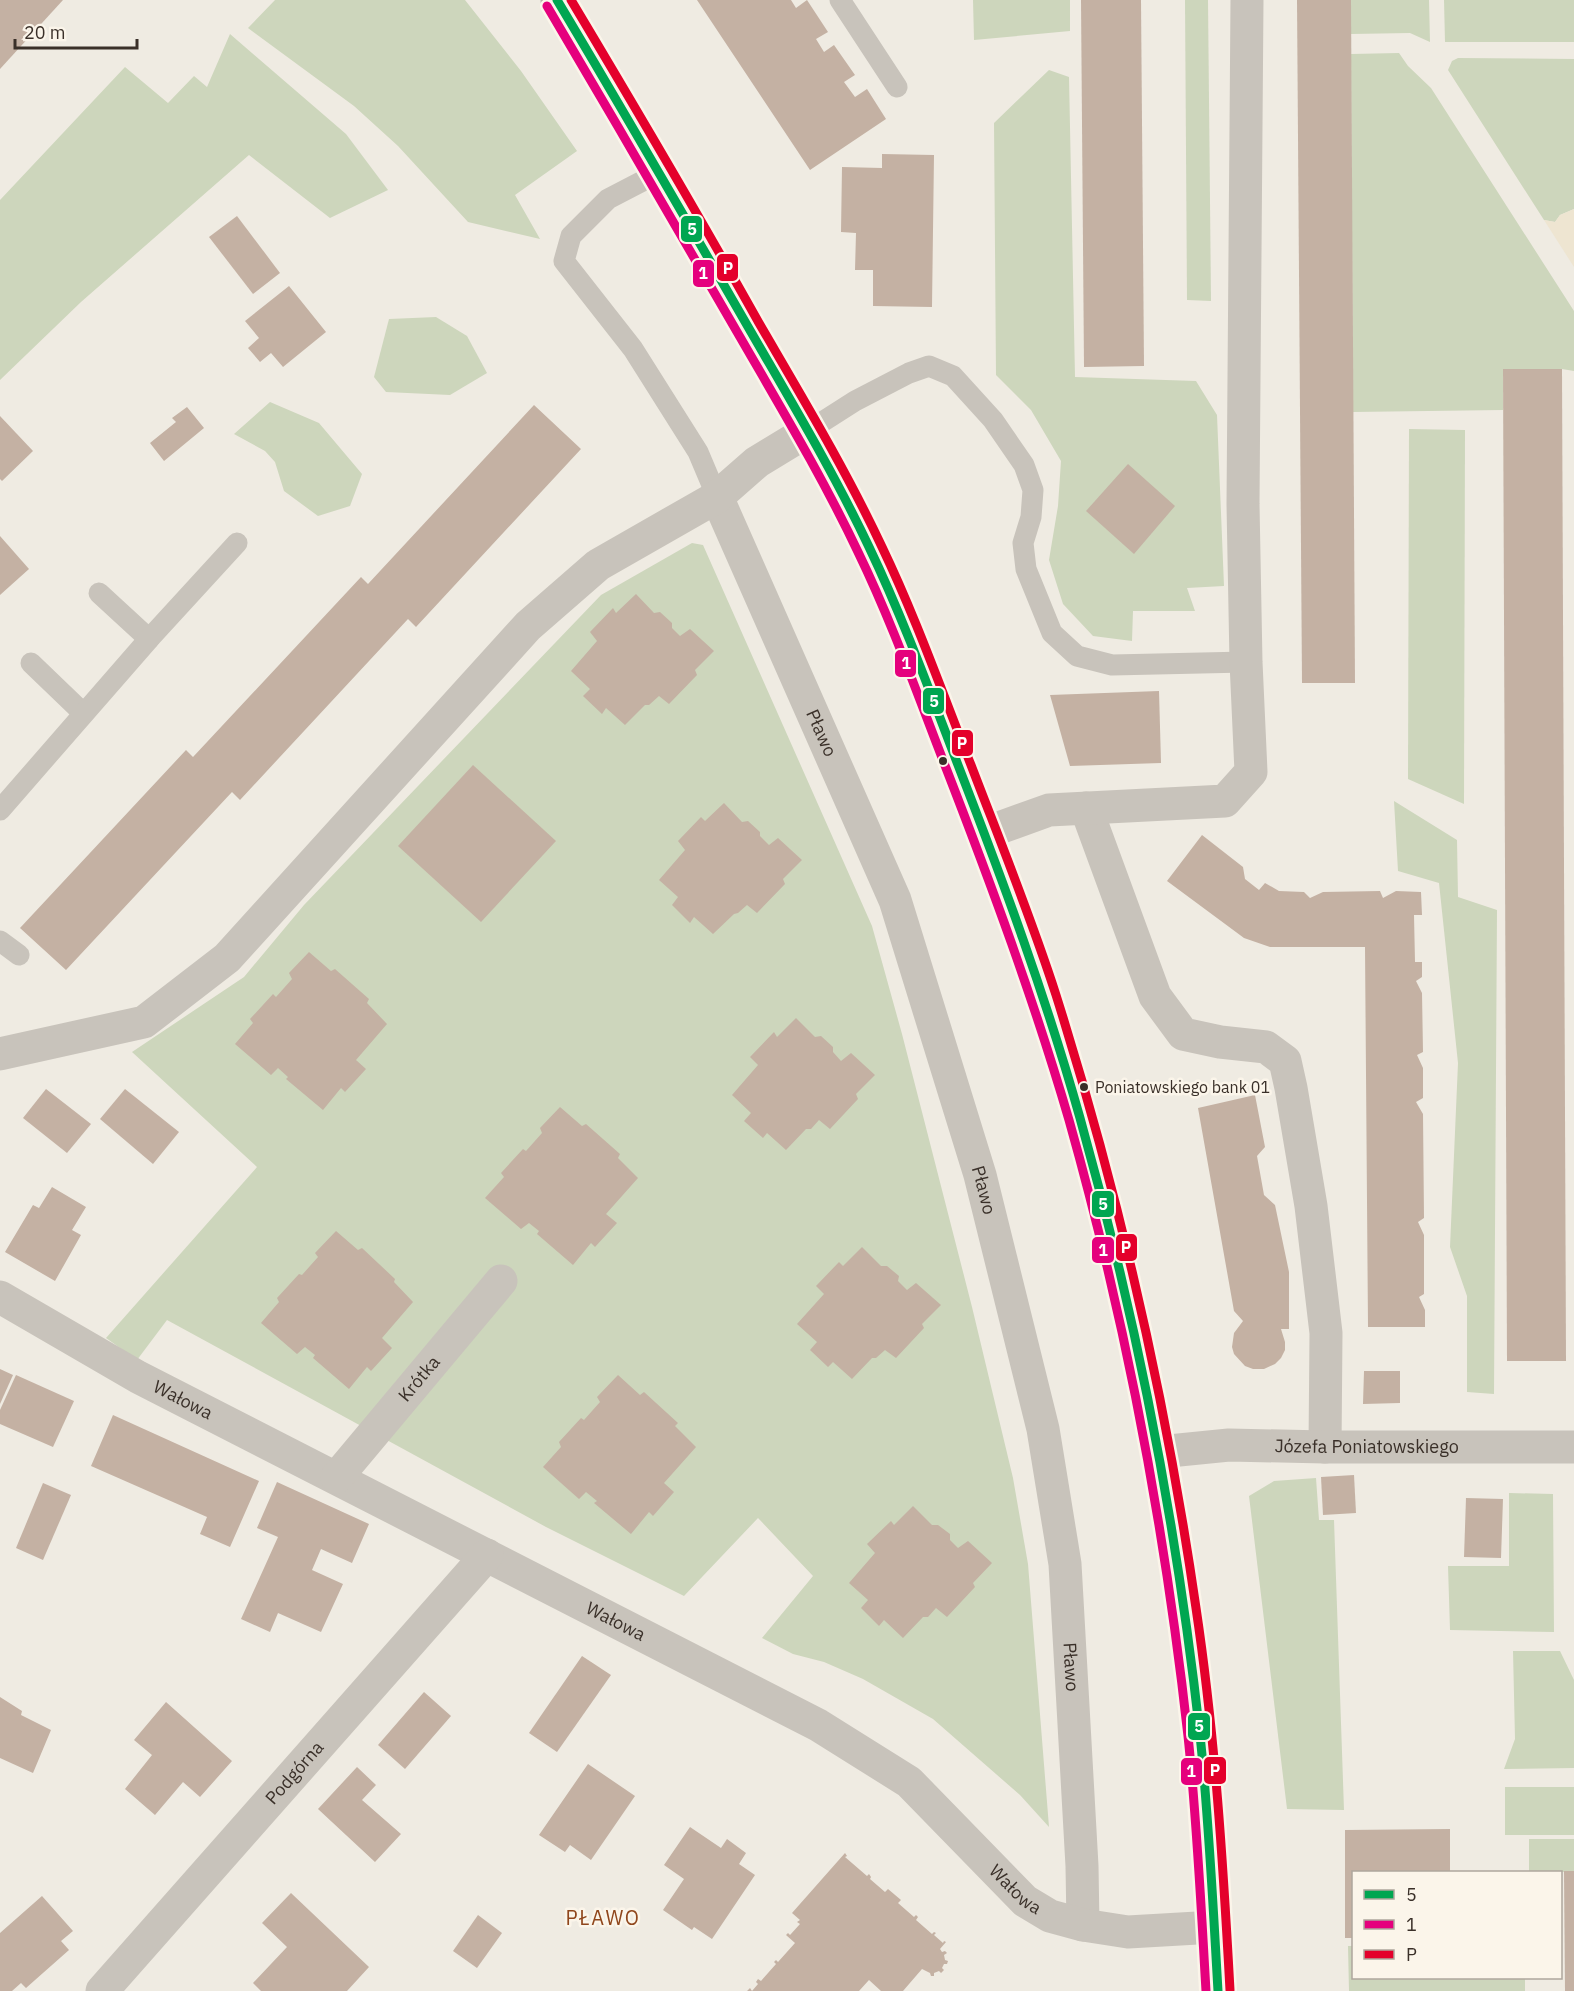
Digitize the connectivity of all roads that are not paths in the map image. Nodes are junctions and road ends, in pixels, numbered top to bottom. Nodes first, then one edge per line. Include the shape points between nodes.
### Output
1 (557, 0) edge
2 (840, 0) edge
3 (1247, 0) edge
4 (897, 87) dead end
5 (660, 172) junction
6 (808, 431) junction
7 (717, 497) junction
8 (237, 543) dead end
9 (99, 593) dead end
10 (149, 639) junction
11 (1246, 662) junction
12 (31, 663) dead end
13 (84, 713) junction
14 (1086, 808) junction
15 (0, 810) edge
16 (985, 833) junction
17 (0, 942) edge
18 (19, 955) dead end
19 (0, 1054) edge
20 (501, 1281) dead end
21 (0, 1297) edge
22 (1325, 1447) junction
23 (1574, 1447) edge
24 (1159, 1452) junction
25 (337, 1477) junction
26 (487, 1555) junction
27 (1083, 1926) junction
28 (1215, 1927) junction
29 (102, 1991) edge
30 (1218, 1991) edge

1 - 5 street
2 - 4 lane
3 - 11 street via 1243,504
5 - 6 street
5 - 7 lane via 608,199 571,236 564,261 633,349 699,452
6 - 7 street via 757,462
6 - 11 lane via 909,373 929,366 953,376 993,420 1024,465 1033,489 1031,517 1023,543 1026,569 1052,633 1077,656 1112,665
6 - 16 street via 903,623
7 - 19 street via 598,565 528,626 227,958 144,1022
7 - 27 street, Pławo via 895,900 980,1175 1042,1429 1065,1564
8 - 10 lane
9 - 10 lane
10 - 13 lane
11 - 14 street via 1251,772 1225,801
12 - 13 lane
13 - 15 lane
14 - 16 street via 1048,810
14 - 22 street via 1155,996 1183,1034 1266,1047 1284,1061 1311,1206 1326,1333
16 - 24 street via 1042,992 1073,1094 1125,1292
17 - 18 lane
20 - 25 street, Krótka
21 - 25 street, Wałowa via 132,1374
22 - 23 street, Józefa Poniatowskiego
22 - 24 street, Józefa Poniatowskiego via 1229,1445
24 - 28 street via 1187,1625
25 - 26 street, Wałowa
26 - 27 street, Wałowa via 818,1725 909,1782 1025,1900 1050,1916
26 - 29 street, Podgórna
27 - 28 street, Wałowa via 1128,1932
28 - 30 street

